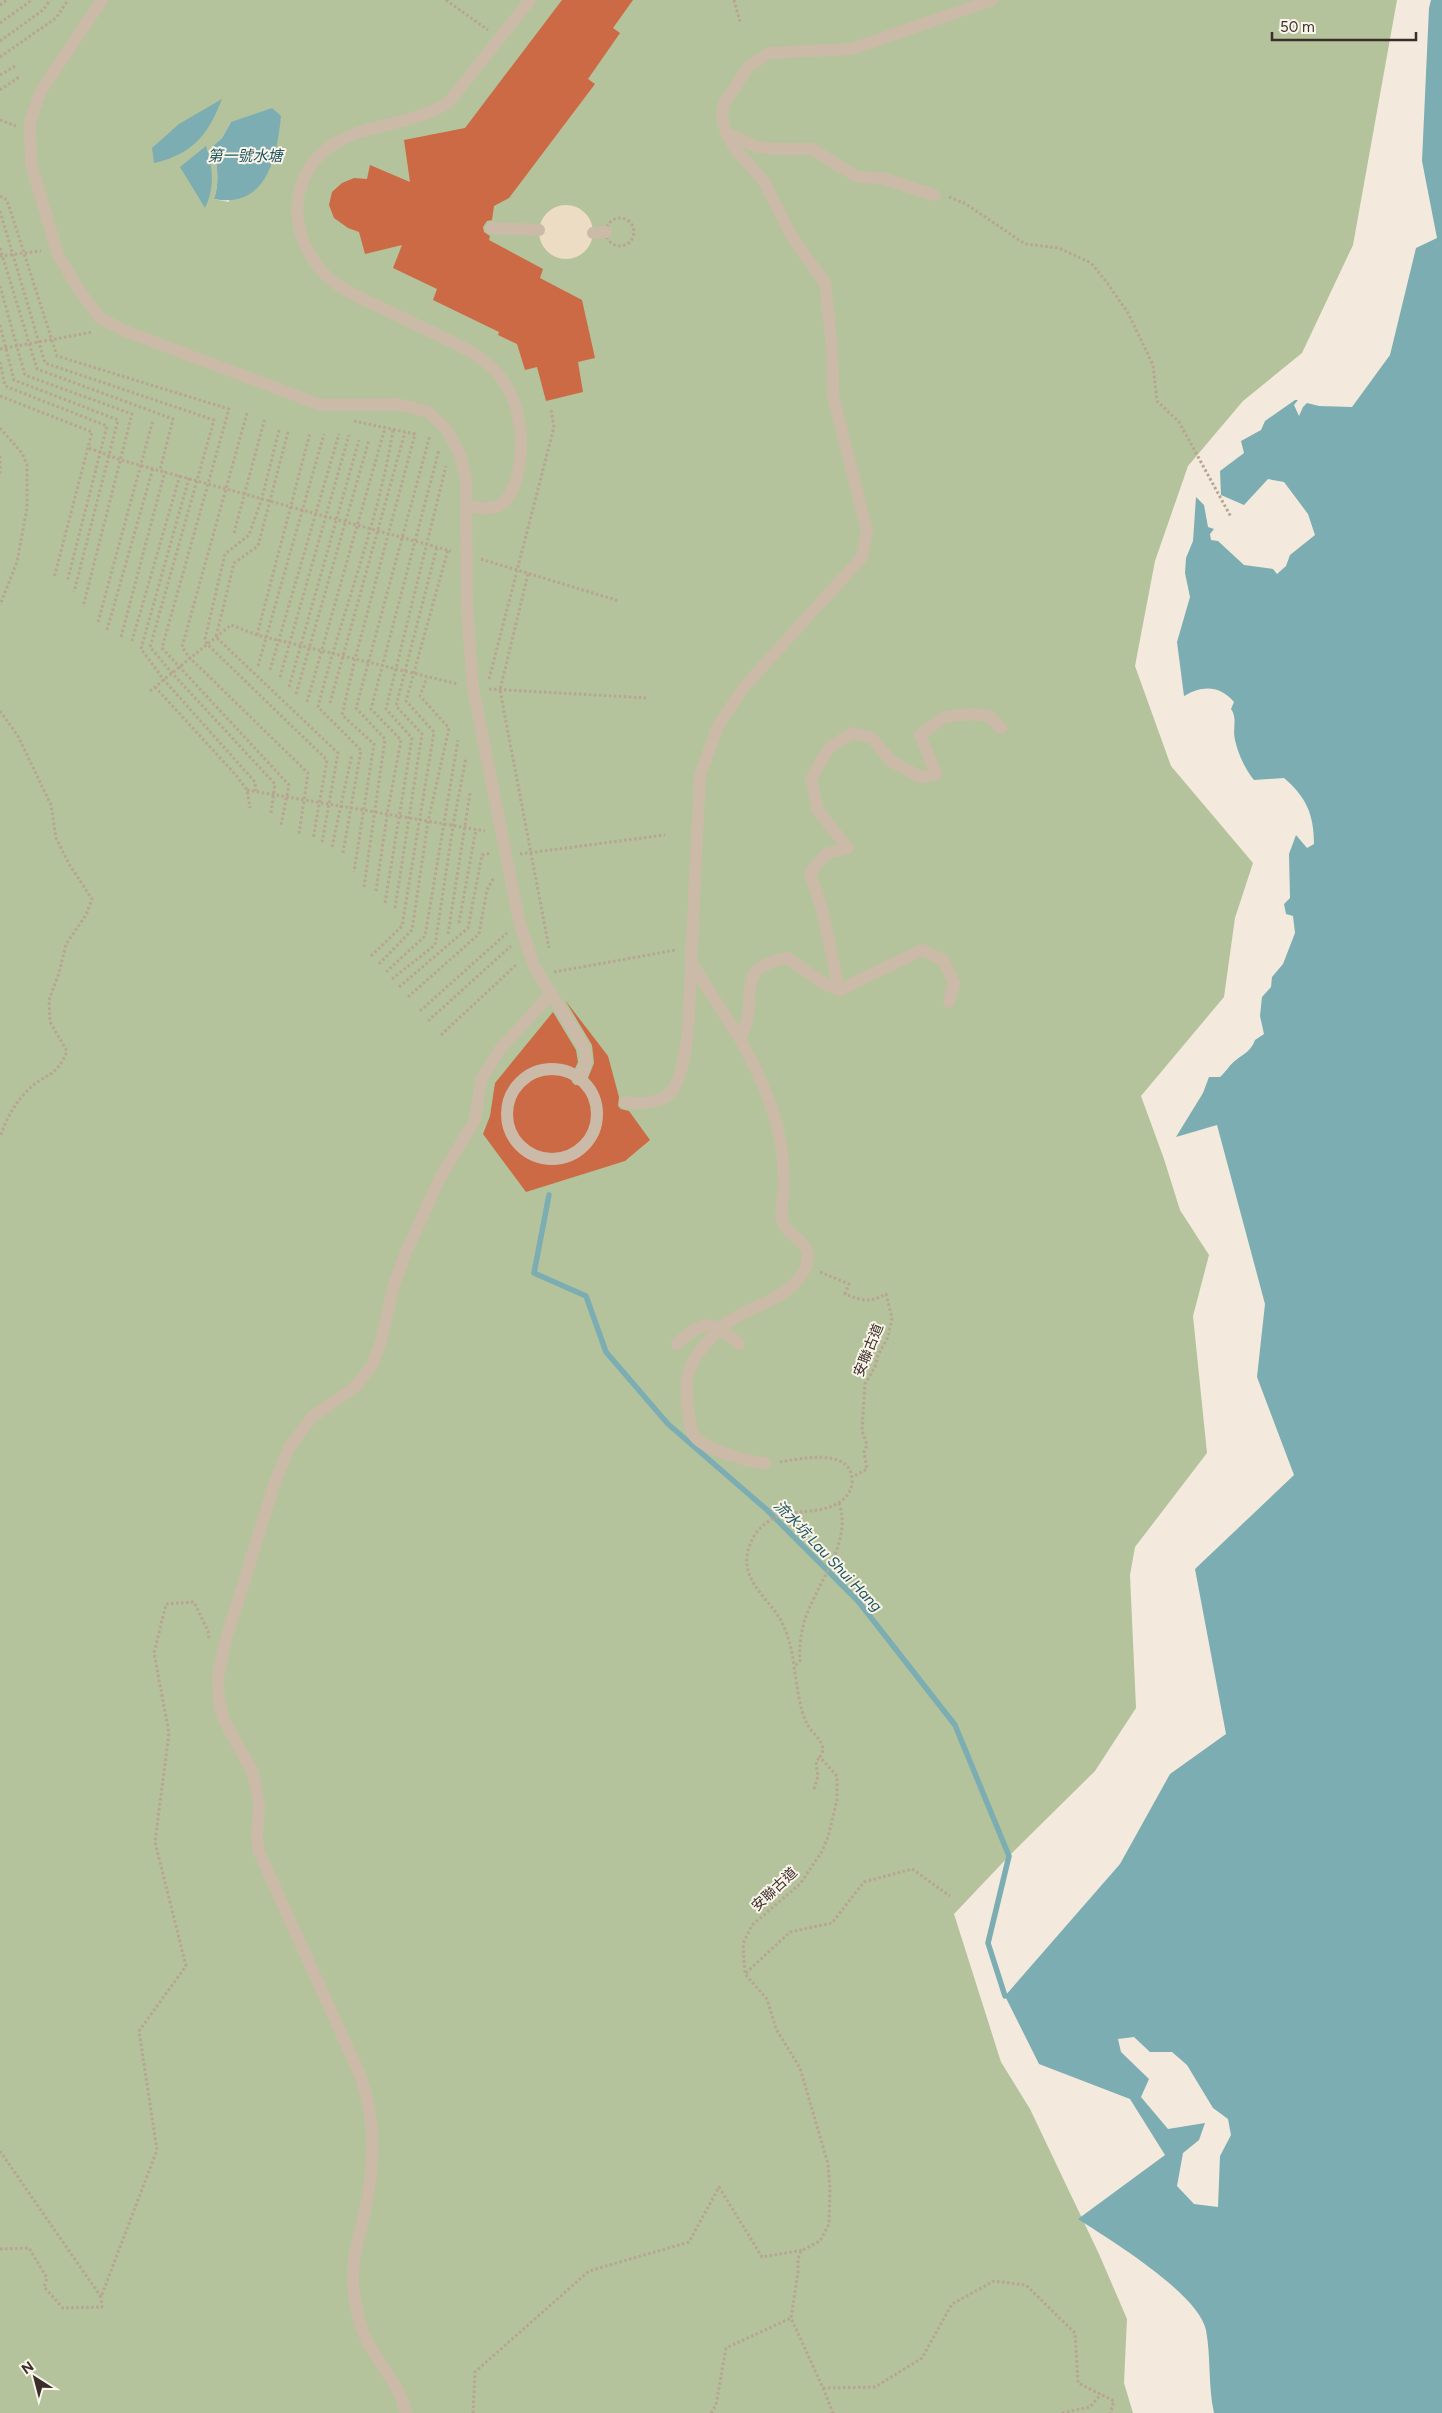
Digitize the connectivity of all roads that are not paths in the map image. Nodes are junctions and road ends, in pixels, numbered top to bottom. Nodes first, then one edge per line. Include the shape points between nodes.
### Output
1 (102, 0) edge
2 (530, 0) edge
3 (992, 0) edge
4 (726, 133) junction
5 (934, 195) dead end
6 (491, 228) dead end
7 (539, 230) dead end
8 (606, 232) dead end
9 (593, 233) dead end
10 (466, 506) junction
11 (1001, 728) dead end
12 (691, 962) junction
13 (839, 990) junction
14 (550, 995) junction
15 (949, 1002) dead end
16 (740, 1039) junction
17 (579, 1078) junction
18 (625, 1102) dead end
19 (720, 1327) junction
20 (676, 1344) dead end
21 (740, 1344) dead end
22 (766, 1464) road end
23 (406, 2413) edge

1 - 10 street via 41,91 30,122 31,164 57,249 79,290 100,318 124,331 321,405 398,404 428,412 446,429 460,454 466,479
2 - 10 street via 449,102 436,110 363,130 332,146 310,169 298,201 298,223 304,244 315,263 331,280 476,354 495,369 508,387 520,426 520,456 515,483 509,497 497,507
3 - 4 street via 852,49 782,51 764,55 748,67 724,104 722,117
4 - 5 street via 757,147 812,149 857,177 882,178
4 - 12 street via 736,150 764,180 792,237 825,283 833,395 868,531 862,557 744,687 718,726 700,774
6 - 7 street
8 - 9 street
10 - 14 street via 465,554 472,688 519,922 529,954
11 - 13 street via 989,716 944,717 920,735 936,774 920,777 891,762 872,738 852,733 830,748 811,778 818,811 848,848 826,854 810,873 823,913
12 - 16 street
12 - 18 street via 688,1022 680,1073 671,1092 652,1102
13 - 15 street via 922,950 943,960 954,983
13 - 16 street via 787,958 768,962 754,973 748,990 748,1015
14 - 17 street via 584,1046 587,1058
14 - 23 street via 500,1049 481,1080 475,1120 440,1178 392,1288 373,1364 354,1387 312,1417 285,1456 225,1642 218,1677 224,1720 248,1763 256,1787 259,1852 367,2096 372,2130 371,2171 366,2208 354,2254 354,2290 358,2316 368,2342 395,2384
16 - 19 street via 759,1074 782,1150 783,1224 801,1240 807,1252 806,1265 784,1294
17 - 17 street via 590,1090 597,1111 593,1132 587,1142 570,1155 559,1158 548,1159 528,1152 511,1132 508,1105 513,1093 532,1074 545,1070 558,1070
19 - 20 street via 708,1323
19 - 21 street
19 - 22 street via 697,1355 687,1379 690,1427 703,1444

